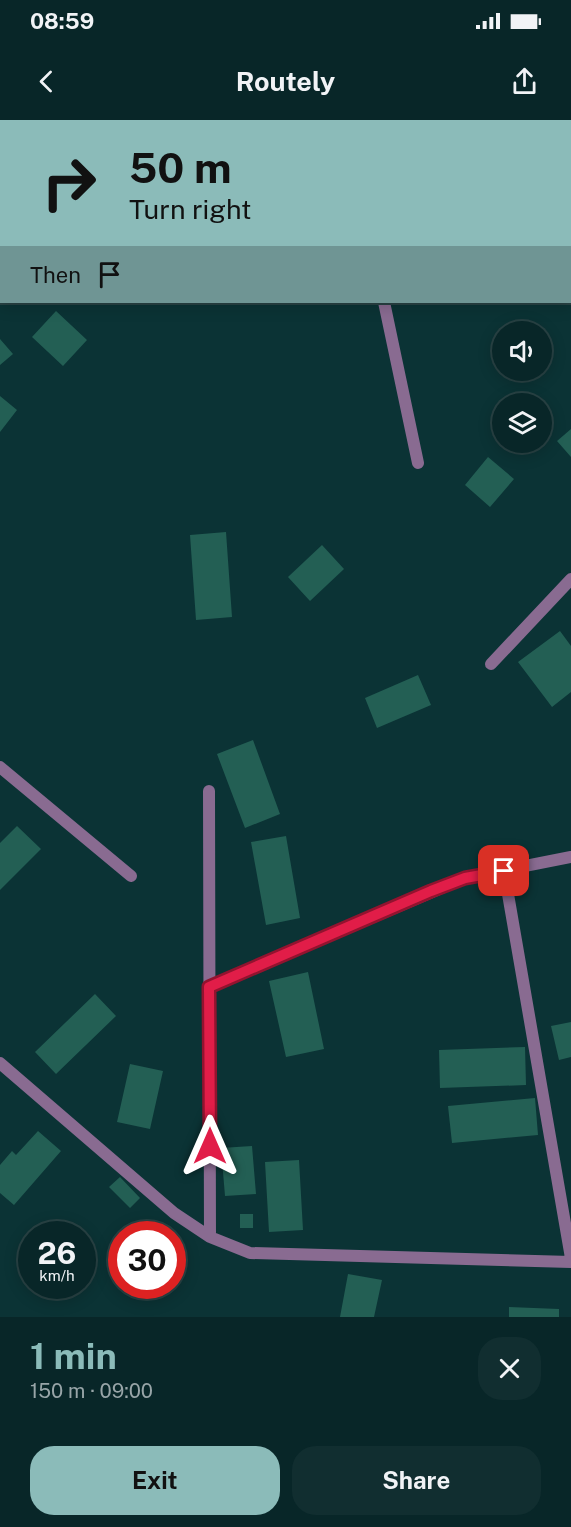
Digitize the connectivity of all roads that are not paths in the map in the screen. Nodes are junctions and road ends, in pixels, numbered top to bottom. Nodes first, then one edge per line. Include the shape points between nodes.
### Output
1 (384, 303) edge
2 (418, 463) dead end
3 (571, 579) edge
4 (491, 664) dead end
5 (0, 767) edge
6 (209, 791) dead end
7 (571, 857) edge
8 (504, 871) junction
9 (131, 876) dead end
10 (209, 987) junction
11 (0, 1063) edge
12 (210, 1238) junction
13 (571, 1260) edge

1 - 2 street
3 - 4 street
5 - 9 street
6 - 10 street
7 - 8 street
8 - 10 street via 465,878 431,891
8 - 13 street
10 - 12 street
11 - 12 street via 174,1213
12 - 13 street via 250,1253

